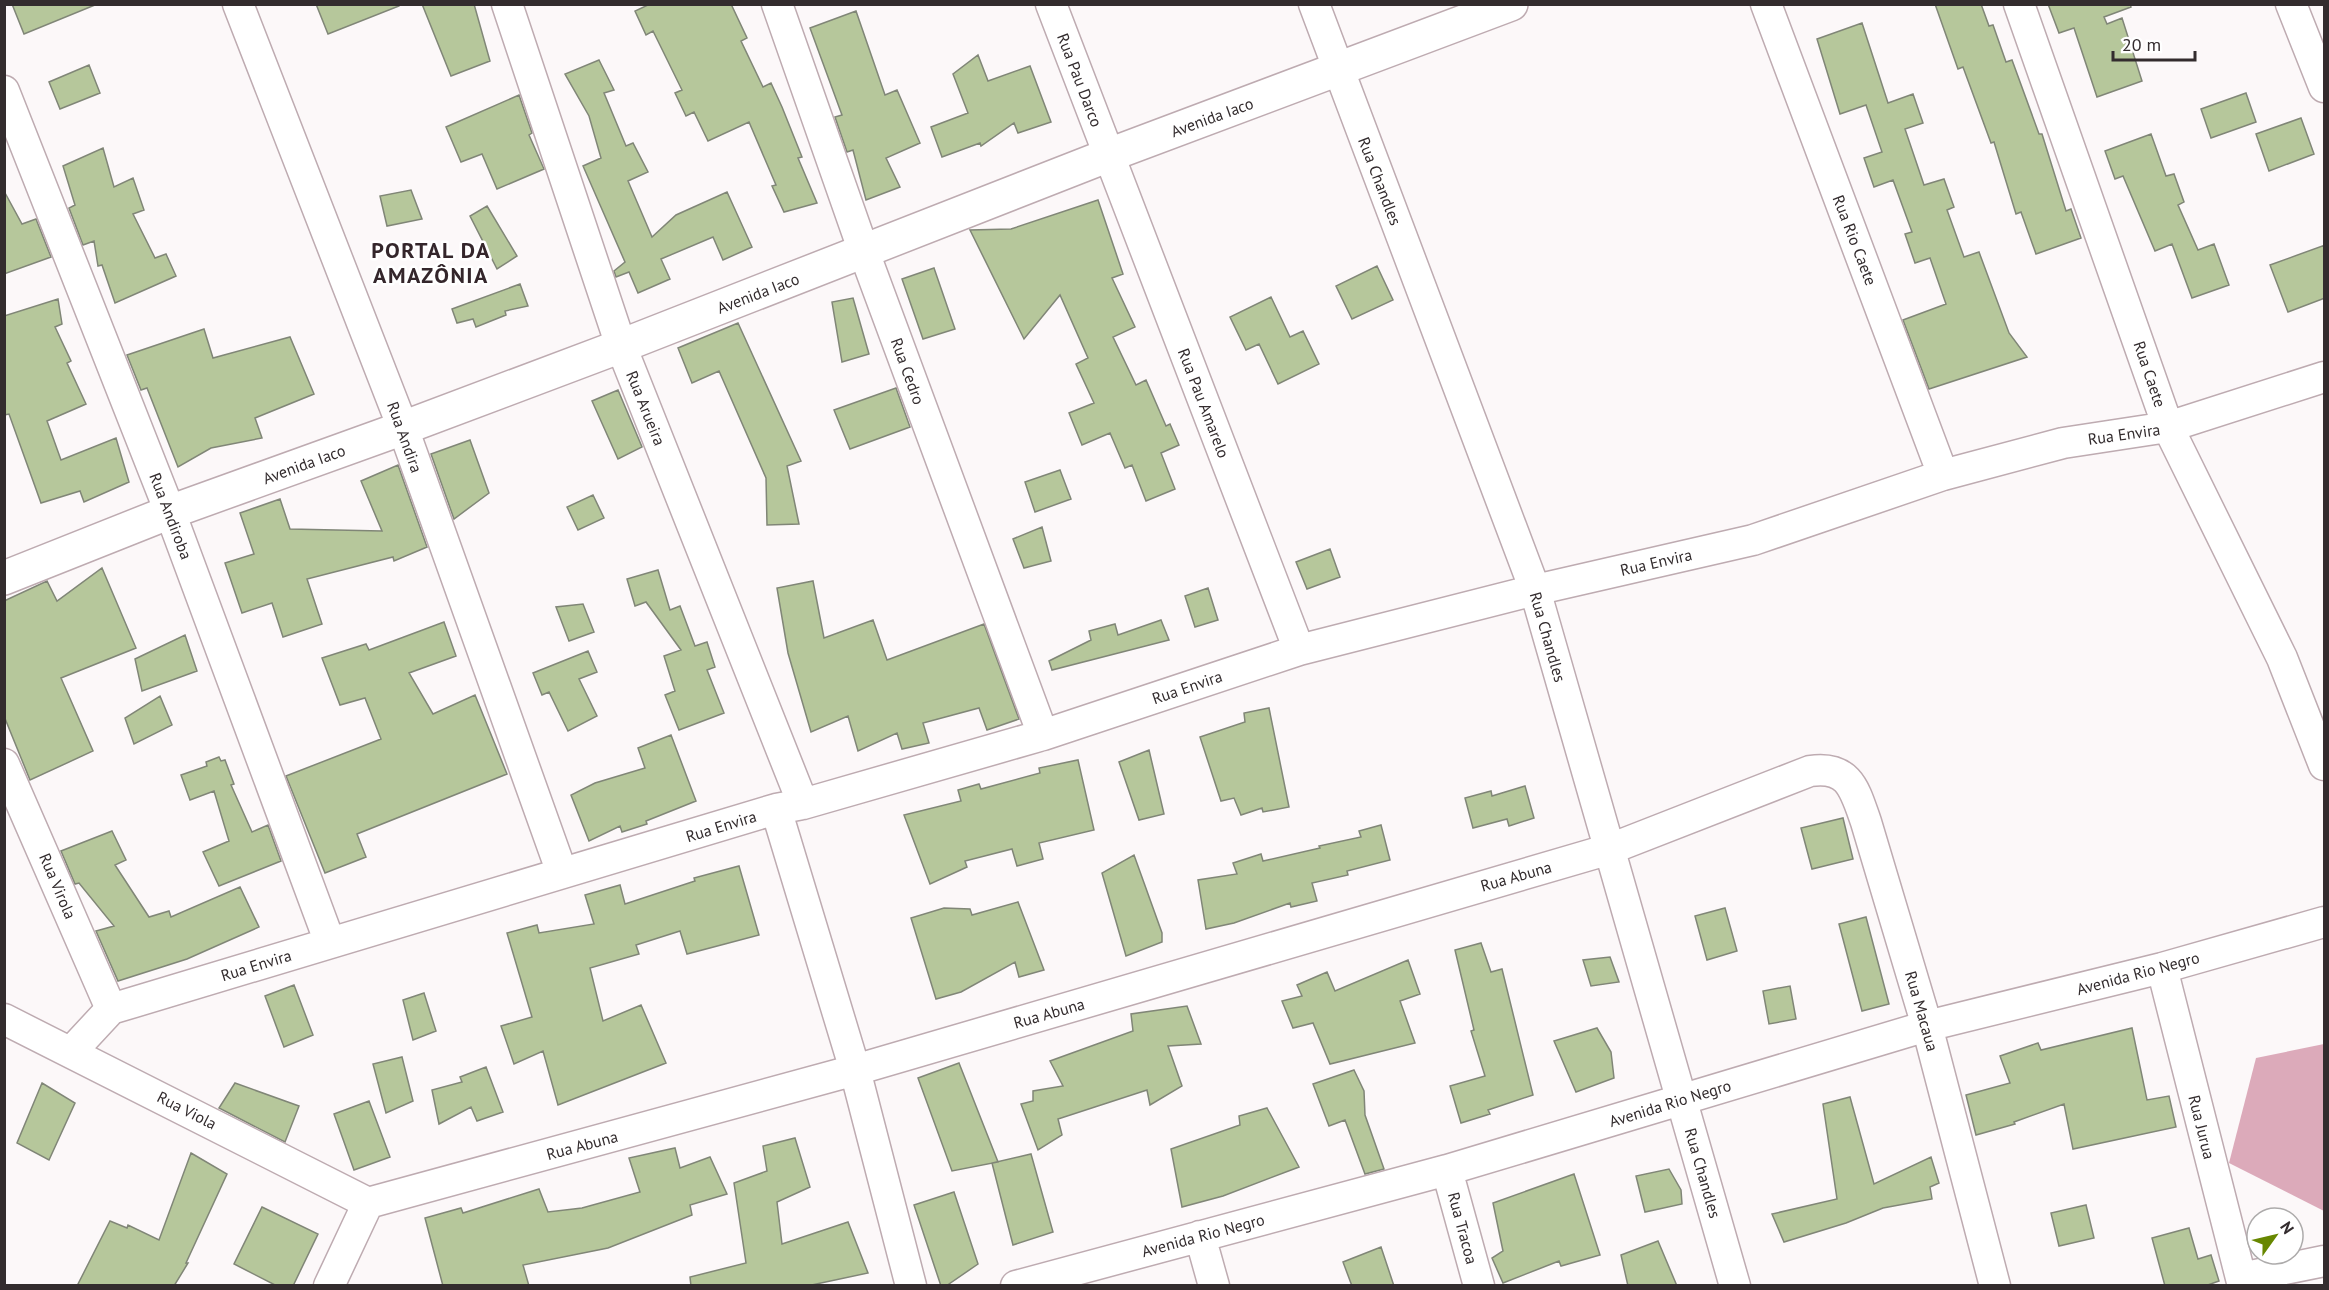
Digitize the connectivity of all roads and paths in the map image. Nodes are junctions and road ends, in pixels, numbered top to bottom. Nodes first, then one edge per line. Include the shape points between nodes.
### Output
1 (238, 4) edge
2 (507, 4) edge
3 (777, 4) edge
4 (1051, 4) edge
5 (1314, 4) edge
6 (1511, 4) edge
7 (1766, 4) edge
8 (2019, 4) edge
9 (2291, 4) edge
10 (1339, 71) junction
11 (2325, 87) edge
12 (4, 91) edge
13 (1108, 155) junction
14 (864, 252) junction
15 (621, 346) junction
16 (2325, 377) edge
17 (2168, 428) junction
18 (403, 429) junction
19 (1943, 476) junction
20 (170, 512) junction
21 (4, 578) edge
22 (1535, 590) junction
23 (1299, 650) junction
24 (1043, 735) junction
25 (4, 764) edge
26 (2325, 765) edge
27 (1810, 771) joint
28 (790, 807) junction
29 (1610, 849) junction
30 (562, 873) junction
31 (2325, 922) edge
32 (330, 944) junction
33 (2162, 968) junction
34 (111, 1009) junction
35 (4, 1019) edge
36 (1927, 1026) junction
37 (72, 1051) junction
38 (855, 1070) junction
39 (1683, 1100) junction
40 (1448, 1170) junction
41 (368, 1203) junction
42 (1200, 1236) junction
43 (2325, 1261) edge
44 (2242, 1282) edge
45 (329, 1286) edge
46 (911, 1286) edge
47 (1016, 1286) edge
48 (1214, 1286) edge
49 (1479, 1286) edge
50 (1735, 1286) edge
51 (1995, 1286) edge

1 - 18 street, Rua Andira
2 - 15 street, Rua Arueira
3 - 14 street, Rua Cedro
4 - 13 street, Rua Pau Darco
5 - 10 street, Rua Chandles
6 - 10 street, Avenida Iaco
7 - 19 street, Rua Rio Caete
8 - 17 street, Rua Caete
9 - 11 street
10 - 13 street, Avenida Iaco
10 - 22 street, Rua Chandles
12 - 20 street, Rua Andiroba
13 - 14 street, Avenida Iaco
13 - 23 street, Rua Pau Amarelo
14 - 15 street, Avenida Iaco
14 - 24 street, Rua Cedro
15 - 18 street, Avenida Iaco
15 - 28 street, Rua Arueira
16 - 17 street, Rua Envira
17 - 19 street, Rua Envira via 2063,443
17 - 26 street, Rua Caete via 2282,658
18 - 20 street, Avenida Iaco
18 - 30 street, Rua Andira
19 - 22 street, Rua Envira via 1754,540
20 - 21 street, Avenida Iaco
20 - 32 street, Rua Andiroba
22 - 23 street, Rua Envira
22 - 29 street, Rua Chandles
23 - 24 street, Rua Envira
24 - 28 street, Rua Envira
25 - 34 street, Rua Virola
27 - 29 street, Rua Abuna
27 - 36 street, Rua Macaua via 1821,769 1840,774 1854,789
28 - 30 street, Rua Envira
28 - 38 street, Rua Arueira
29 - 38 street, Rua Abuna
29 - 39 street, Rua Chandles
30 - 32 street, Rua Envira
31 - 33 street, Avenida Rio Negro
32 - 34 street, Rua Envira
33 - 36 street, Avenida Rio Negro
33 - 44 street, Rua Jurua
34 - 37 street
35 - 37 street, Rua Viola
36 - 39 street, Avenida Rio Negro
36 - 51 street, Rua Macaua
37 - 41 street, Rua Viola
38 - 41 street, Rua Abuna
38 - 46 street, Rua Arueira
39 - 40 street, Avenida Rio Negro
39 - 50 street, Rua Chandles
40 - 42 street, Avenida Rio Negro
40 - 49 street, Rua Tracoa
41 - 45 street
42 - 47 street, Avenida Rio Negro
42 - 48 street
43 - 44 street

